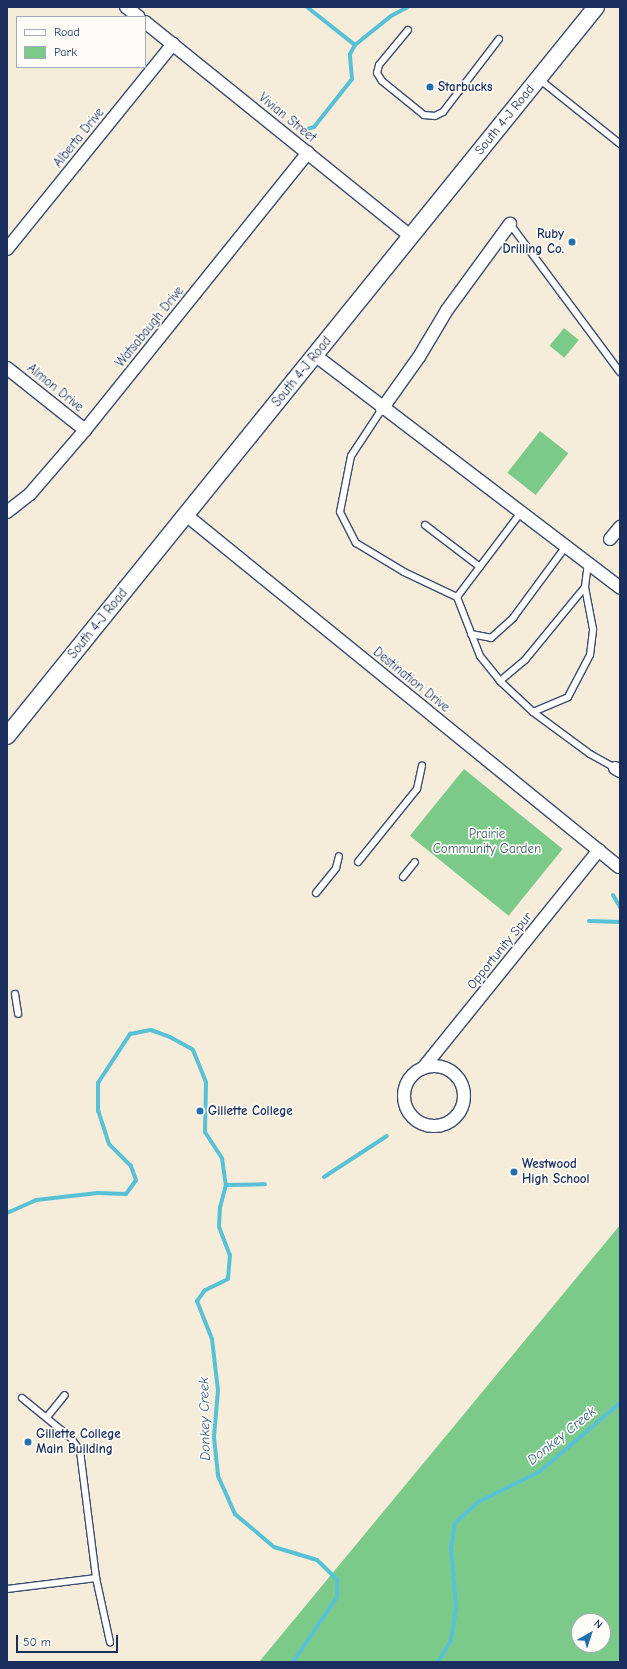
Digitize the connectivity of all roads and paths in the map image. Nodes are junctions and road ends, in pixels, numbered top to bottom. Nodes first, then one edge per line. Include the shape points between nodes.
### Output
1 (126, 7) edge
2 (596, 7) edge
3 (138, 16) edge
4 (146, 23) edge
5 (408, 30) dead end
6 (499, 39) dead end
7 (173, 44) junction
8 (539, 79) junction
9 (620, 144) edge
10 (308, 152) junction
11 (510, 224) joint
12 (411, 237) junction
13 (7, 249) edge
14 (316, 356) junction
15 (7, 368) edge
16 (620, 372) edge
17 (382, 409) junction
18 (85, 430) junction
19 (522, 511) junction
20 (7, 512) edge
21 (186, 515) junction
22 (425, 525) dead end
23 (620, 527) edge
24 (610, 539) dead end
25 (566, 546) junction
26 (588, 563) junction
27 (480, 567) junction
28 (585, 587) junction
29 (620, 588) edge
30 (457, 597) junction
31 (472, 634) junction
32 (500, 681) junction
33 (533, 712) junction
34 (10, 731) edge
35 (422, 766) dead end
36 (618, 770) edge
37 (599, 850) junction
38 (339, 856) dead end
39 (358, 862) dead end
40 (415, 862) dead end
41 (619, 867) dead end
42 (403, 877) dead end
43 (316, 893) dead end
44 (15, 994) dead end
45 (18, 1014) dead end
46 (423, 1068) junction
47 (64, 1395) dead end
48 (22, 1398) dead end
49 (47, 1417) junction
50 (96, 1578) junction
51 (7, 1589) edge
52 (110, 1642) dead end

1 - 3 street
2 - 8 main road, South 4-J Road
4 - 7 street, Vivian Street
5 - 6 lane via 379,65 377,73 382,81 424,115 435,116 443,112
7 - 10 street, Vivian Street
7 - 13 street, Alberta Drive
8 - 9 lane
8 - 12 main road, South 4-J Road
10 - 12 street, Vivian Street
10 - 18 street, Watsabaugh Drive
11 - 16 lane
11 - 17 street via 447,310 419,357
12 - 14 main road, South 4-J Road
14 - 17 street
14 - 21 main road, South 4-J Road
15 - 18 street, Almon Drive
17 - 19 street
17 - 30 lane via 351,456 340,512 356,543 404,572
18 - 20 street, Watsabaugh Drive via 30,494
19 - 25 street
19 - 27 lane
21 - 34 main road, South 4-J Road
21 - 37 street, Destination Drive
22 - 27 lane
23 - 24 street
25 - 26 street
25 - 31 lane via 513,618 490,638
26 - 28 lane
26 - 29 street
27 - 30 lane
28 - 32 lane via 525,660
28 - 33 lane via 593,628 590,655 568,697
30 - 31 lane
31 - 32 lane via 480,656
32 - 33 lane
33 - 36 lane via 590,754
35 - 39 lane via 418,789
37 - 41 street, Destination Drive
37 - 46 street, Opportunity Spur
38 - 43 lane via 336,868
40 - 42 lane
44 - 45 lane
46 - 46 street, Opportunity Spur via 411,1077 404,1090 406,1109 419,1123 428,1126 447,1124 461,1110 464,1100 459,1080 443,1068
47 - 49 lane
48 - 49 lane
49 - 50 lane via 71,1438 80,1450
50 - 51 lane
50 - 52 lane

